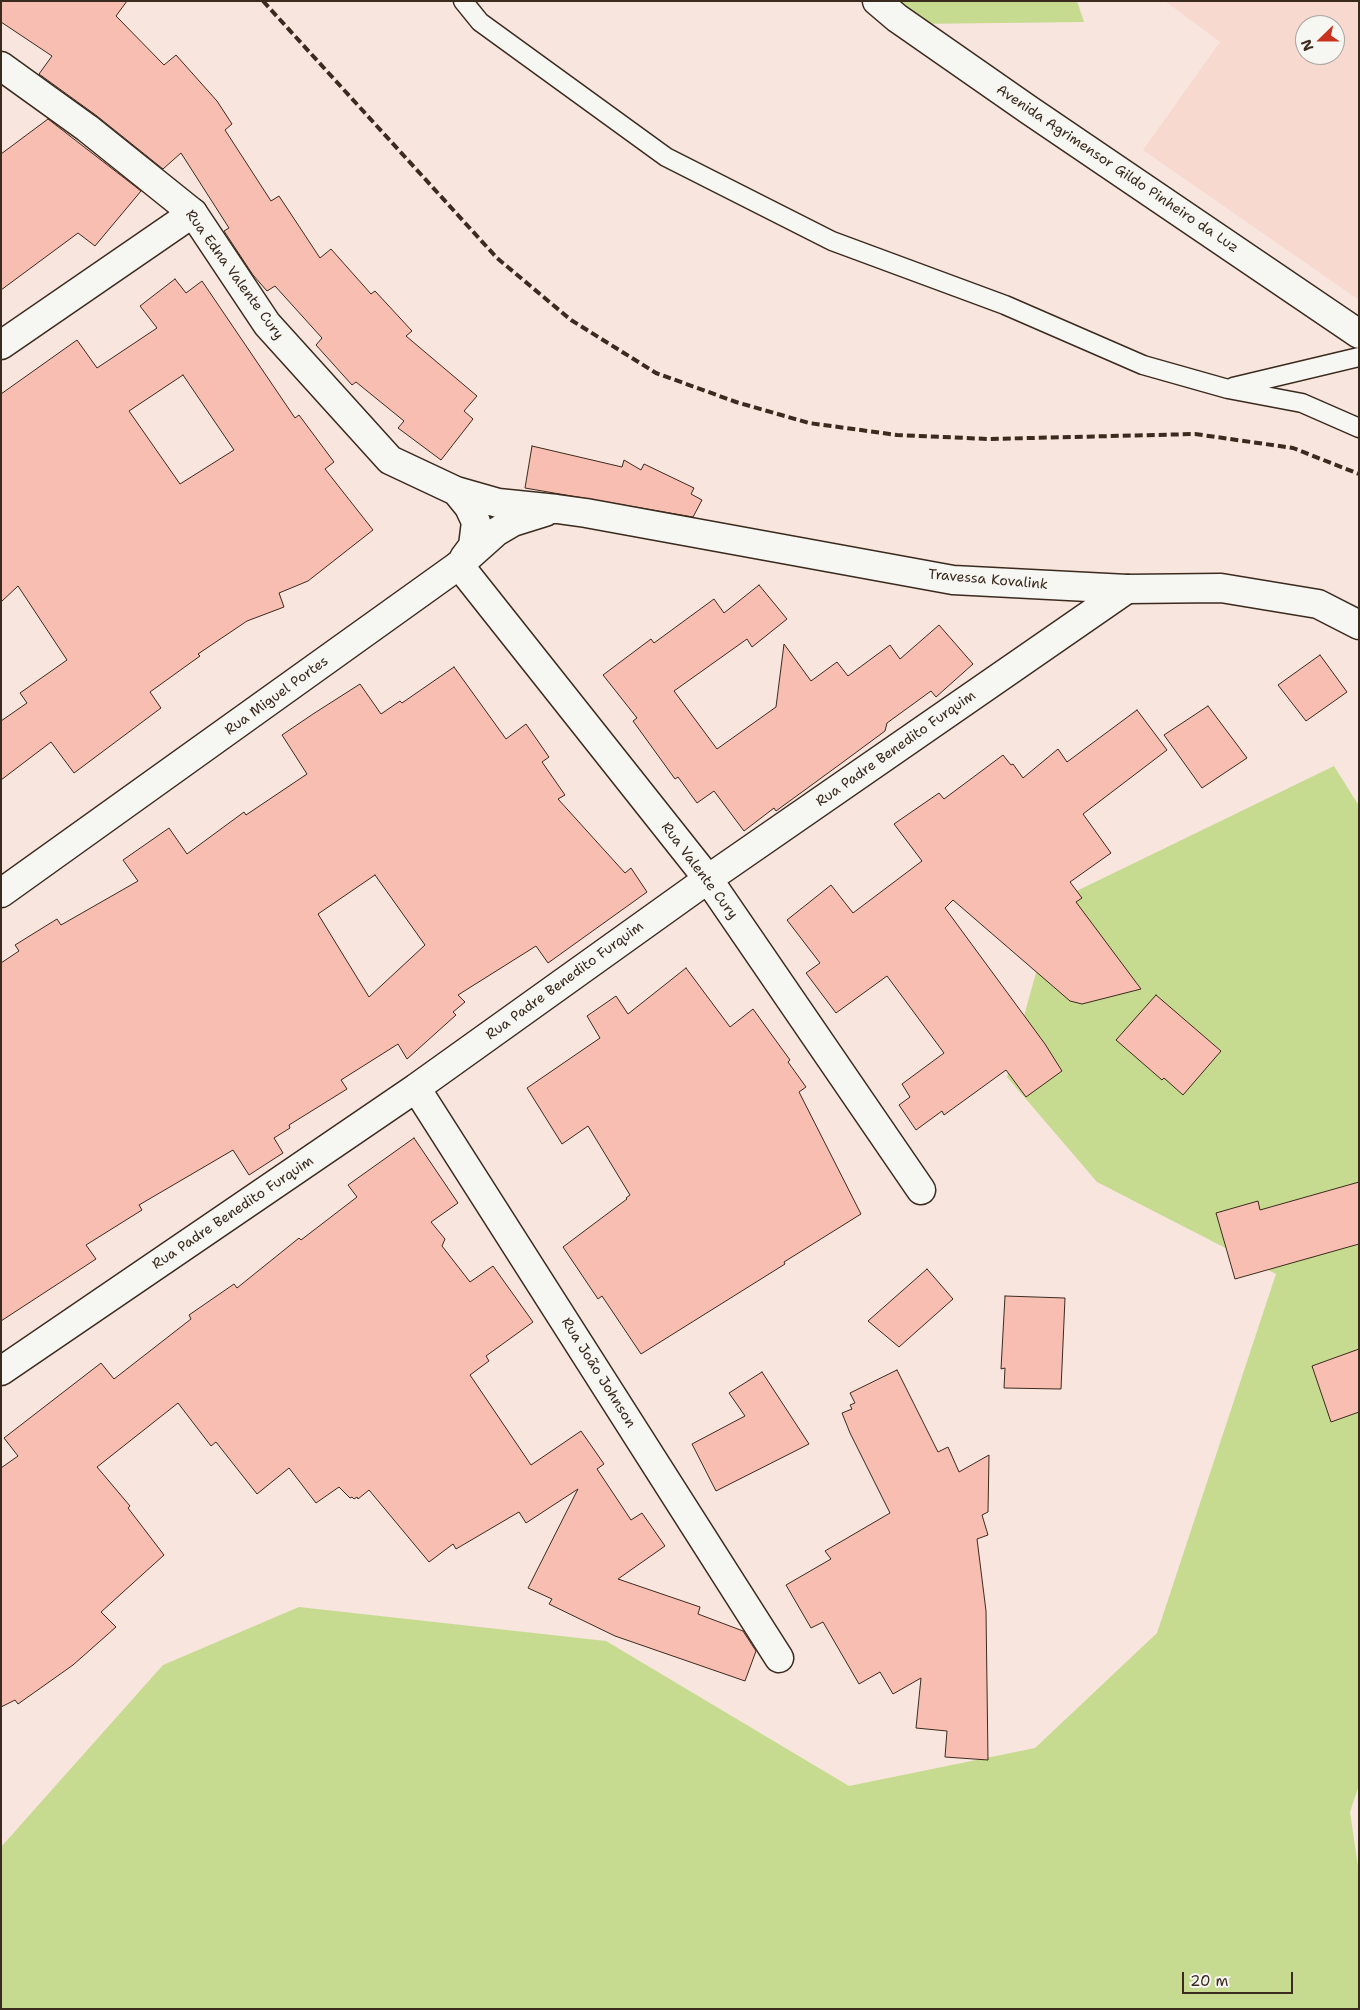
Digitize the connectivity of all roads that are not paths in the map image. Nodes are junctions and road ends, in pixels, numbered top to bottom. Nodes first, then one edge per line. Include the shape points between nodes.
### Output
1 (463, 1) edge
2 (877, 1) edge
3 (1, 66) edge
4 (192, 213) junction
5 (1359, 334) edge
6 (1, 345) edge
7 (1359, 357) edge
8 (1228, 389) junction
9 (1359, 428) edge
10 (456, 491) junction
11 (557, 509) junction
12 (586, 514) joint
13 (458, 565) junction
14 (1127, 590) junction
15 (1359, 625) edge
16 (708, 879) junction
17 (1, 893) edge
18 (416, 1088) junction
19 (921, 1190) dead end
20 (1, 1371) edge
21 (779, 1658) dead end

1 - 8 lane via 480,22 666,157 832,241 1005,305 1143,366
2 - 5 street, Avenida Agrimensor Gildo Pinheiro da Luz via 1029,110
3 - 4 street, Rua Edna Valente Cury via 87,128
4 - 6 street
4 - 10 street, Rua Edna Valente Cury via 267,324 390,460
7 - 8 lane
8 - 9 lane via 1302,403
10 - 11 street, Rua Edna Valente Cury via 498,503
10 - 13 street, Rua Edna Valente Cury via 476,522 473,546
11 - 12 street, Rua Edna Valente Cury
11 - 13 street, Rua Miguel Portes via 513,522 496,532
12 - 14 street, Travessa Kovalink via 953,580
13 - 16 street, Rua Valente Cury
13 - 17 street, Rua Miguel Portes
14 - 15 street, Travessa Kovalink via 1221,588 1318,604
14 - 16 street, Rua Padre Benedito Furquim
16 - 18 street, Rua Padre Benedito Furquim
16 - 19 street, Rua Valente Cury
18 - 20 street, Rua Padre Benedito Furquim
18 - 21 street, Rua João Johnson

